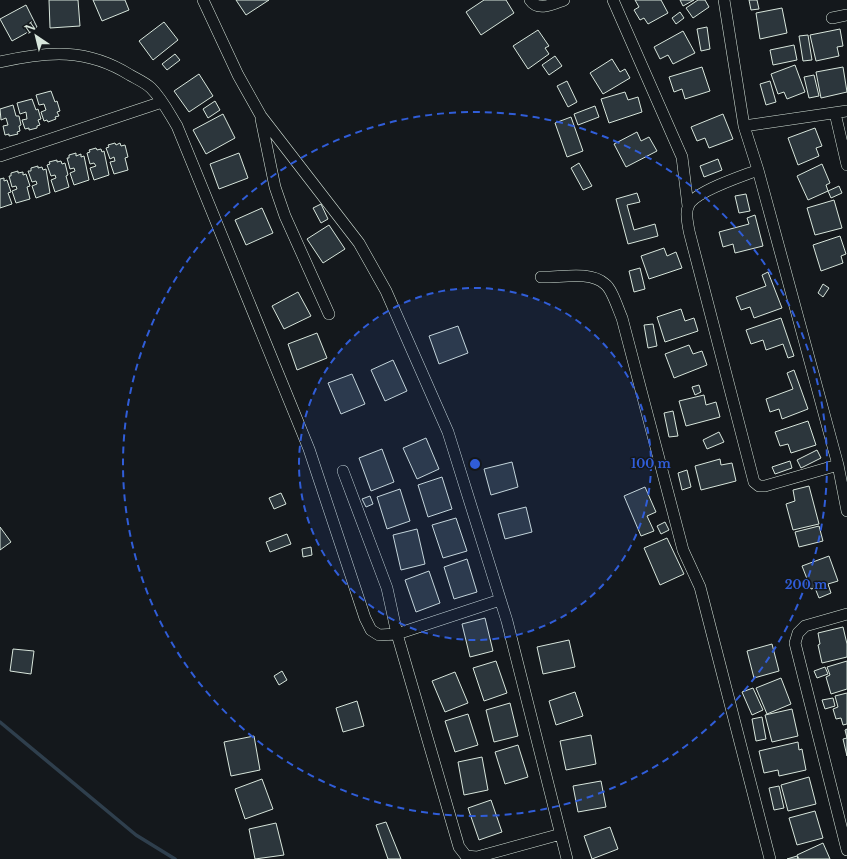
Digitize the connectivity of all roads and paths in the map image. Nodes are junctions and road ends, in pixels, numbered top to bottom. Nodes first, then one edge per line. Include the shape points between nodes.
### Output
1 (203, 0) edge
2 (530, 0) edge
3 (564, 0) edge
4 (613, 0) edge
5 (724, 0) edge
6 (847, 15) edge
7 (832, 18) dead end
8 (0, 62) edge
9 (162, 102) junction
10 (847, 111) edge
11 (835, 113) junction
12 (261, 116) junction
13 (744, 126) junction
14 (0, 156) edge
15 (847, 165) edge
16 (758, 170) junction
17 (688, 206) junction
18 (541, 277) dead end
19 (329, 314) dead end
20 (838, 465) junction
21 (343, 471) dead end
22 (847, 511) edge
23 (500, 600) junction
24 (847, 614) edge
25 (398, 634) junction
26 (561, 834) junction
27 (847, 850) edge
28 (567, 859) edge
29 (770, 859) edge

1 - 12 street via 238,75
2 - 3 street via 542,7
4 - 17 street via 682,157
5 - 13 street
6 - 7 street
8 - 9 street via 33,54 69,54 99,60 125,71 150,87
9 - 14 street
9 - 25 street via 177,126 309,449 365,618 371,630 379,636
10 - 11 street
11 - 13 street
11 - 15 street
12 - 19 street via 275,187
12 - 23 street via 359,243 386,291 448,432
13 - 16 street
16 - 17 street via 696,196
16 - 20 street
17 - 20 street via 689,231 754,482 759,486 765,486
18 - 29 street via 578,274 598,279 606,284 622,318 683,550 700,587
20 - 22 street
21 - 25 street via 387,588
23 - 25 street
23 - 26 street
24 - 27 street via 804,626 798,633 796,643
25 - 26 street via 460,847 466,856 477,857
26 - 28 street

